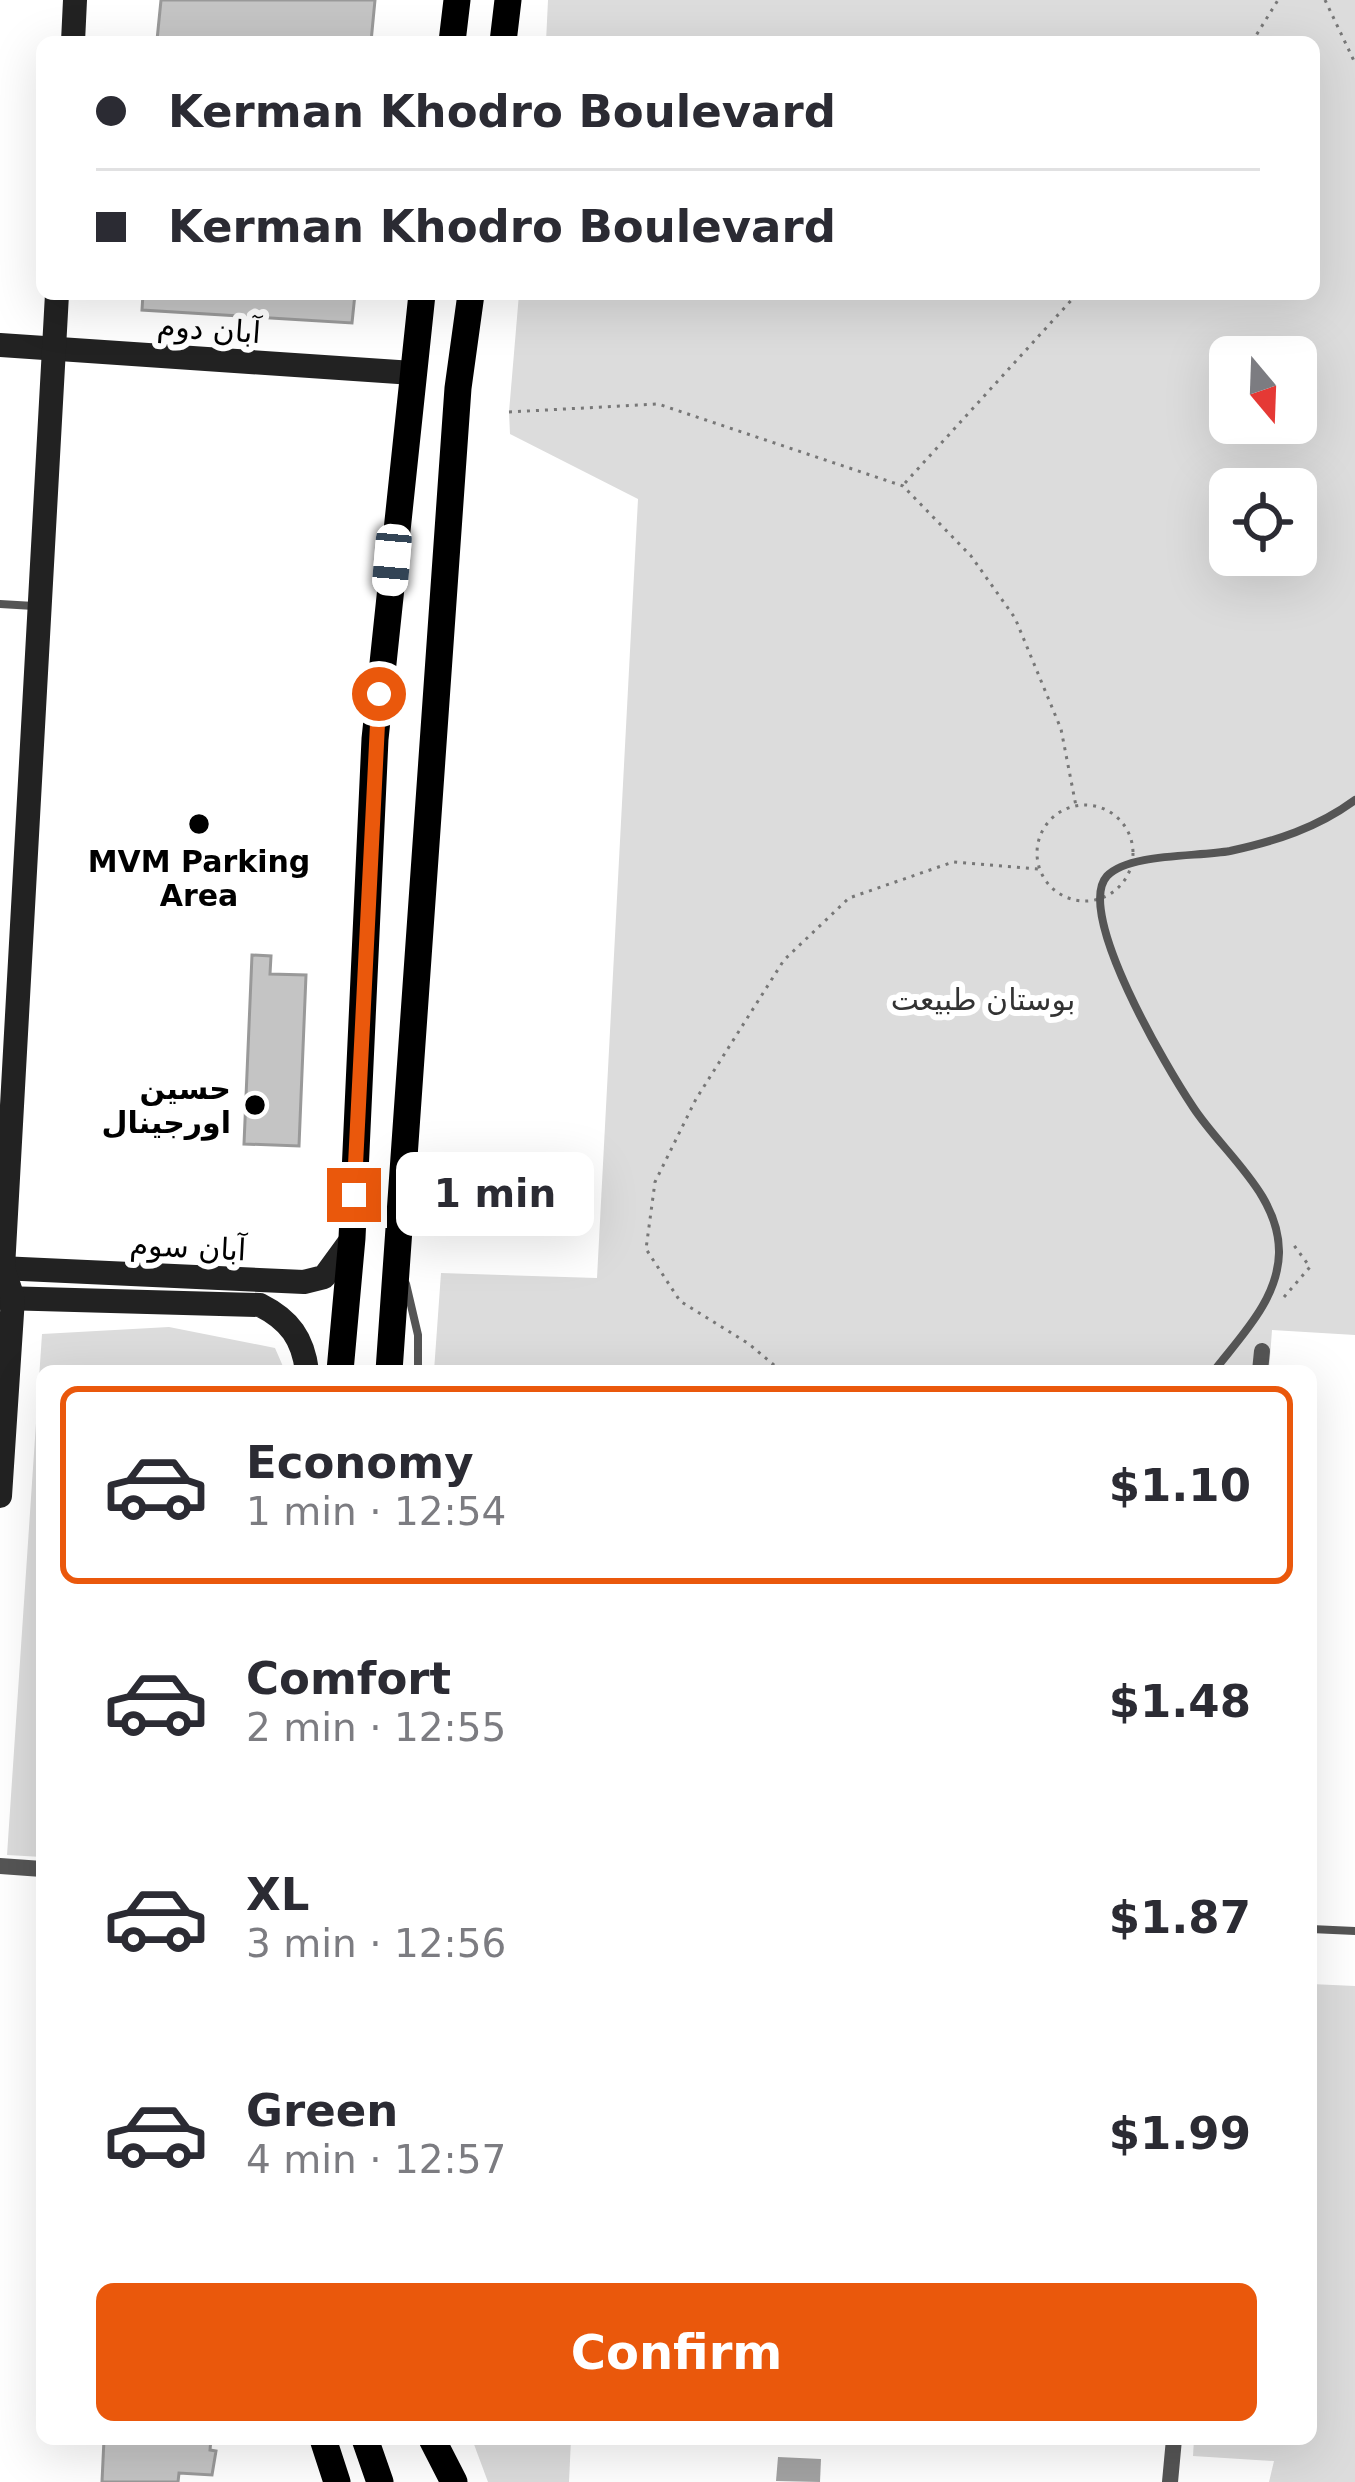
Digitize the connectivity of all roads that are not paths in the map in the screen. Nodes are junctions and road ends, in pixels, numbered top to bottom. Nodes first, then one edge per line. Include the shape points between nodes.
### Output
1 (75, 0) edge
2 (457, 0) edge
3 (508, 0) edge
4 (73, 36) edge
5 (453, 36) edge
6 (504, 36) edge
7 (58, 300) edge
8 (421, 300) edge
9 (470, 300) edge
10 (0, 345) edge
11 (54, 349) junction
12 (413, 373) junction
13 (0, 604) edge
14 (42, 606) junction
15 (1355, 800) edge
16 (352, 1238) junction
17 (397, 1243) junction
18 (1, 1270) edge
19 (7, 1298) edge
20 (1262, 1351) dead end
21 (306, 1365) edge
22 (341, 1365) edge
23 (389, 1365) edge
24 (418, 1365) edge
25 (1218, 1365) edge
26 (1261, 1365) edge
27 (0, 1496) edge
28 (0, 1866) edge
29 (36, 1869) edge
30 (1317, 1929) edge
31 (1355, 1931) edge
32 (325, 2445) edge
33 (367, 2445) edge
34 (435, 2445) edge
35 (1173, 2445) edge
36 (337, 2482) edge
37 (380, 2482) edge
38 (454, 2482) edge
39 (1170, 2482) edge

1 - 4 street
2 - 5 main road
3 - 6 main road
7 - 11 street
8 - 12 main road
9 - 17 main road
10 - 11 street, آبان دوم
11 - 12 street, آبان دوم
11 - 14 street
12 - 16 main road via 375,739
13 - 14 lane
14 - 18 street
15 - 25 lane via 1285,836 1122,864 1098,891 1136,1007 1195,1111 1262,1195 1277,1233 1277,1272 1266,1300
16 - 18 street, آبان سوم via 324,1277 304,1282
16 - 22 main road
17 - 23 main road
17 - 24 lane
18 - 19 street
19 - 21 street, آبان سوم via 260,1306 296,1333
19 - 27 street
20 - 26 street
28 - 29 street
30 - 31 lane
32 - 36 main road
33 - 37 main road
34 - 38 main road
35 - 39 street

